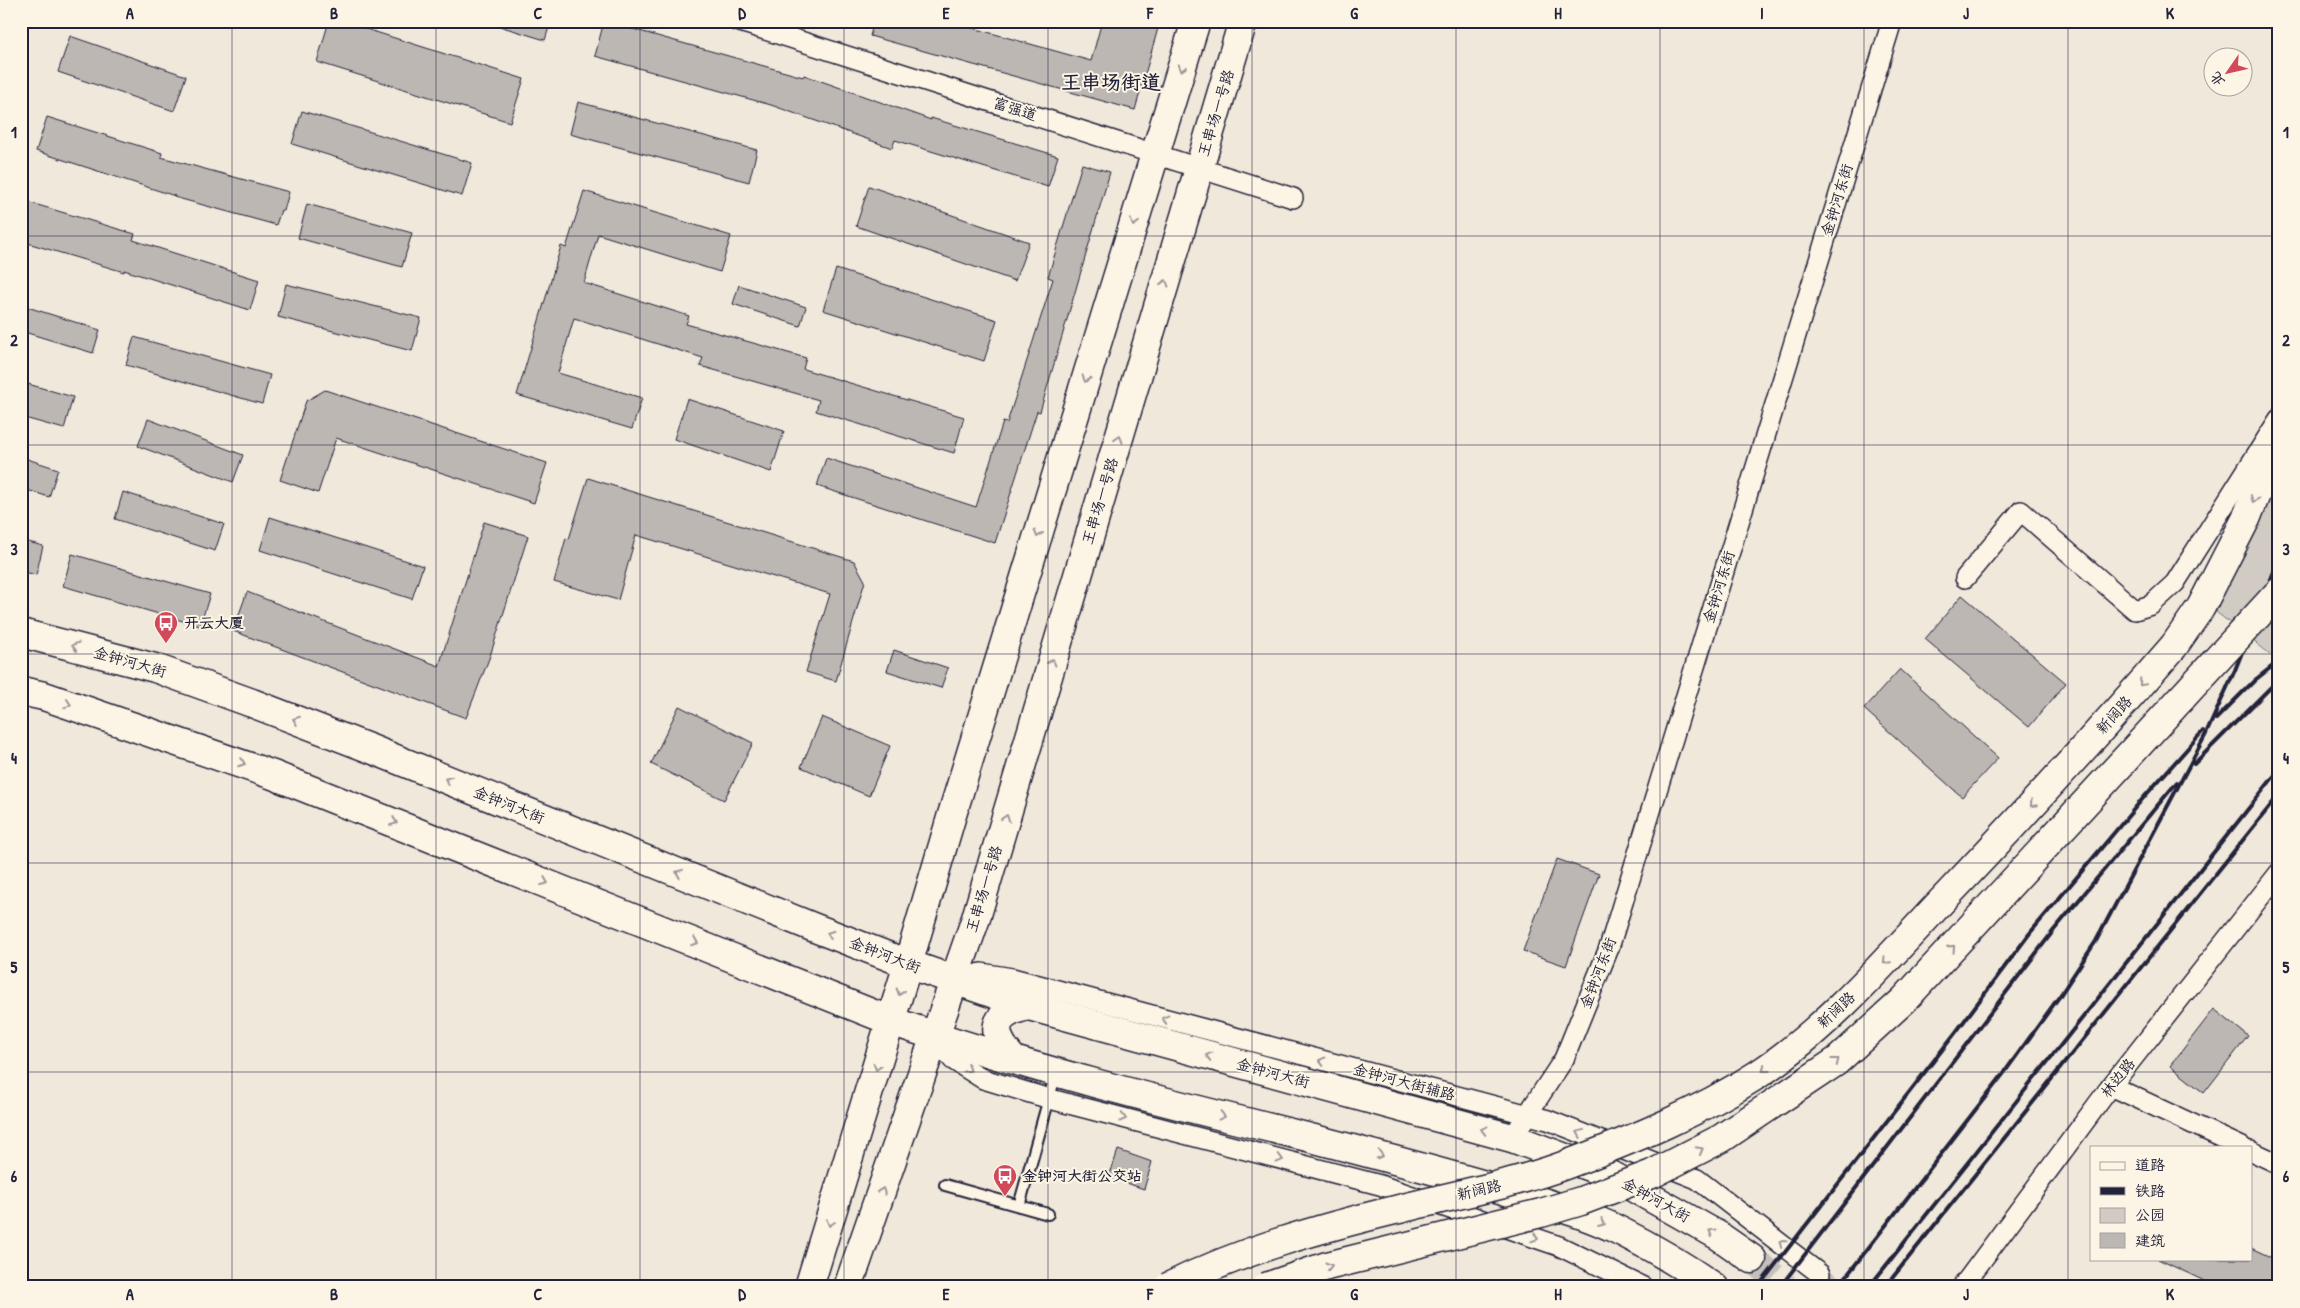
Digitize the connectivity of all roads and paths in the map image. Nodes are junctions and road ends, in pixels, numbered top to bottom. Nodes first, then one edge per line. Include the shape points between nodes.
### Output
1 (737, 21) edge
2 (1196, 21) edge
3 (1243, 21) edge
4 (1892, 21) edge
5 (1156, 154) junction
6 (1200, 168) junction
7 (1293, 198) dead end
8 (2279, 419) edge
9 (2279, 437) edge
10 (1966, 578) dead end
11 (2279, 592) edge
12 (21, 633) edge
13 (21, 690) edge
14 (2279, 873) edge
15 (908, 964) junction
16 (954, 981) junction
17 (1029, 1006) junction
18 (891, 1021) junction
19 (934, 1036) junction
20 (1013, 1059) junction
21 (1057, 1072) junction
22 (2112, 1086) junction
23 (1050, 1099) junction
24 (1527, 1113) junction
25 (1512, 1138) junction
26 (2240, 1146) edge
27 (2252, 1151) edge
28 (2279, 1164) edge
29 (945, 1184) dead end
30 (1018, 1206) junction
31 (1048, 1214) dead end
32 (1752, 1260) tunnel mouth
33 (1820, 1274) tunnel mouth
34 (809, 1287) edge
35 (848, 1287) edge
36 (1168, 1287) edge
37 (1266, 1287) edge
38 (1643, 1287) edge
39 (1714, 1287) edge
40 (1962, 1287) edge

1 - 5 street, 富强道
2 -> 5 main road
3 - 6 main road, 王串场一号路
4 - 24 street, 金钟河东街 via 1609,948 1564,1058
5 - 6 street, 富强道
5 -> 15 main road
6 - 7 street, 富强道
16 -> 6 main road, 王串场一号路 via 976,918
8 - 10 street via 2175,583 2151,604 2135,610 2021,511
9 -> 36 main road, 新阔路, bridge via 2242,528 2201,607 2174,646 2106,725 1868,980 1814,1030 1759,1073 1672,1123 1565,1165 1522,1180 1292,1237 1206,1268
37 -> 11 main road, bridge via 1328,1266 1541,1213 1615,1189 1690,1155 1788,1095 1837,1061 1904,1000
15 -> 12 main road, 金钟河大街 via 252,703 156,668
13 -> 18 main road via 273,775
14 - 22 street, 林边路
15 - 16 main road, 金钟河大街
15 -> 18 main road
16 - 17 main road, 金钟河大街
16 - 19 main road, 王串场一号路
24 -> 16 street, 金钟河大街辅路 via 1012,978 981,973
17 - 20 main road via 1008,1012 1001,1017 996,1028 1000,1042
25 -> 17 main road, 金钟河大街
18 - 19 main road
18 -> 34 main road
19 - 20 main road
19 -> 23 street via 953,1060 983,1079
35 -> 19 main road, 王串场一号路
20 - 21 main road
21 - 23 lane
21 -> 39 main road via 1428,1168 1579,1213 1628,1236
22 - 26 street
22 - 40 street, 林边路
23 - 30 lane
23 -> 38 street via 1380,1185 1559,1246
24 - 25 street, 金钟河东街
33 -> 24 street, 金钟河大街辅路 via 1697,1179
32 -> 25 main road, 金钟河大街 via 1719,1236 1611,1175
27 - 28 street
29 - 30 lane
30 - 31 lane

